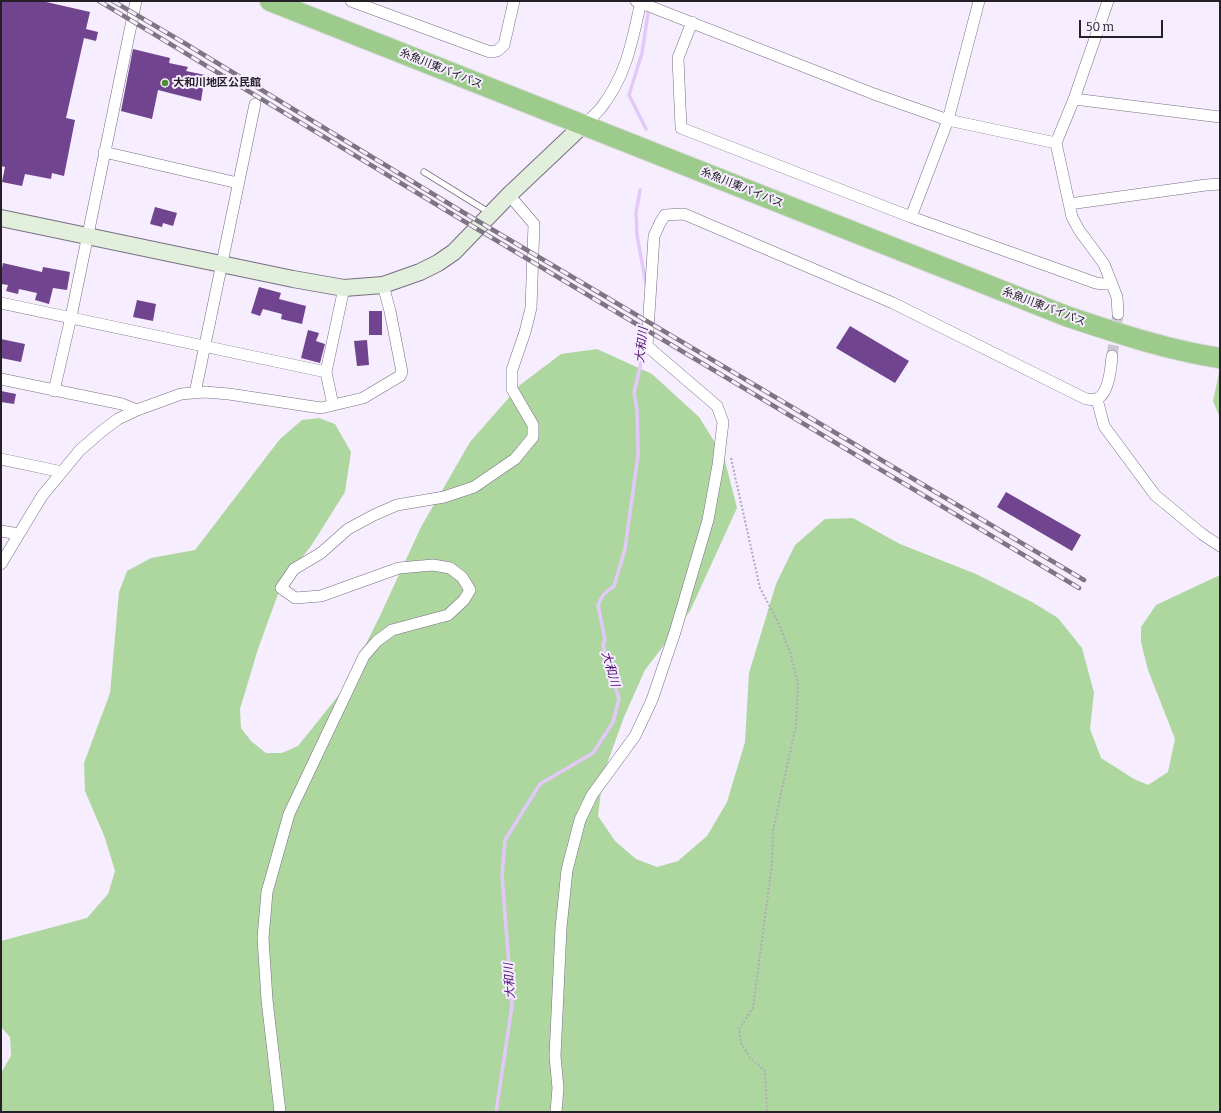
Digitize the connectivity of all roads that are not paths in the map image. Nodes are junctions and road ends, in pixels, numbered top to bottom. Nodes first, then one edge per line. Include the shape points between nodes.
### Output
1 (136, 1) edge
2 (270, 1) edge
3 (351, 1) edge
4 (514, 1) edge
5 (640, 1) edge
6 (979, 1) edge
7 (1108, 1) edge
8 (692, 22) junction
9 (1074, 99) junction
10 (254, 104) dead end
11 (1220, 116) edge
12 (948, 120) junction
13 (583, 125) junction
14 (1056, 142) junction
15 (104, 152) junction
16 (424, 172) dead end
17 (238, 183) junction
18 (1220, 184) edge
19 (509, 195) junction
20 (1069, 204) junction
21 (490, 214) junction
22 (1, 218) edge
23 (910, 218) junction
24 (87, 237) junction
25 (222, 264) junction
26 (1112, 284) junction
27 (383, 285) junction
28 (344, 288) junction
29 (1, 303) edge
30 (1118, 314) tunnel mouth
31 (71, 318) junction
32 (205, 347) junction
33 (1112, 356) tunnel mouth
34 (1220, 358) edge
35 (326, 372) junction
36 (1, 379) edge
37 (54, 391) junction
38 (195, 392) junction
39 (1097, 399) junction
40 (333, 405) junction
41 (137, 410) junction
42 (1, 459) edge
43 (62, 472) junction
44 (1, 531) edge
45 (19, 534) junction
46 (1220, 546) edge
47 (1, 564) edge
48 (280, 1112) edge
49 (556, 1112) edge

1 - 15 street
2 - 13 highway, 糸魚川東バイパス
3 - 4 street via 490,52 497,51 504,45
5 - 8 street
5 - 13 street via 631,47 623,71 600,109
6 - 12 street
7 - 9 street
8 - 12 street via 874,94
8 - 23 street via 678,58 681,128
9 - 11 street
9 - 14 street
10 - 17 street
12 - 14 street
12 - 23 street
13 - 19 street
13 - 34 highway, 糸魚川東バイパス via 1066,316 1138,340
14 - 20 street
15 - 17 street
15 - 24 street
16 - 21 lane
17 - 25 street
18 - 20 street
19 - 21 street
19 - 48 street via 534,224 531,308 512,370 512,389 533,426 533,437 515,459 474,487 444,497 397,505 374,514 348,529 321,553 294,569 281,588 295,598 321,596 399,568 433,565 450,568 462,577 470,590 464,600 448,615 392,630 377,641 364,656 289,814 267,892 263,938 267,1000
20 - 26 street via 1072,217 1104,264
21 - 27 street via 454,252 438,263
22 - 24 street
23 - 26 street via 1096,283
24 - 25 street
24 - 31 street
25 - 28 street
25 - 32 street
26 - 30 street via 1117,297
27 - 28 street
27 - 40 street via 402,372 400,376 363,398
28 - 35 street
29 - 31 street
31 - 32 street
31 - 37 street
32 - 35 street
32 - 38 street
33 - 39 street via 1109,379 1103,394
35 - 40 street
36 - 37 street
37 - 41 street via 122,404
38 - 40 street via 229,394 321,408
38 - 41 street via 181,394
39 - 46 street via 1104,426 1155,495
39 - 49 street via 1086,399 893,303 684,214 665,215 654,236 646,346 717,406 723,422 718,465 708,520 652,700 635,736 592,795 580,820 567,870 561,928 555,1056 558,1088
41 - 43 street via 118,419 102,431 80,450
42 - 43 street
43 - 45 street via 42,496
44 - 45 street
45 - 47 street

